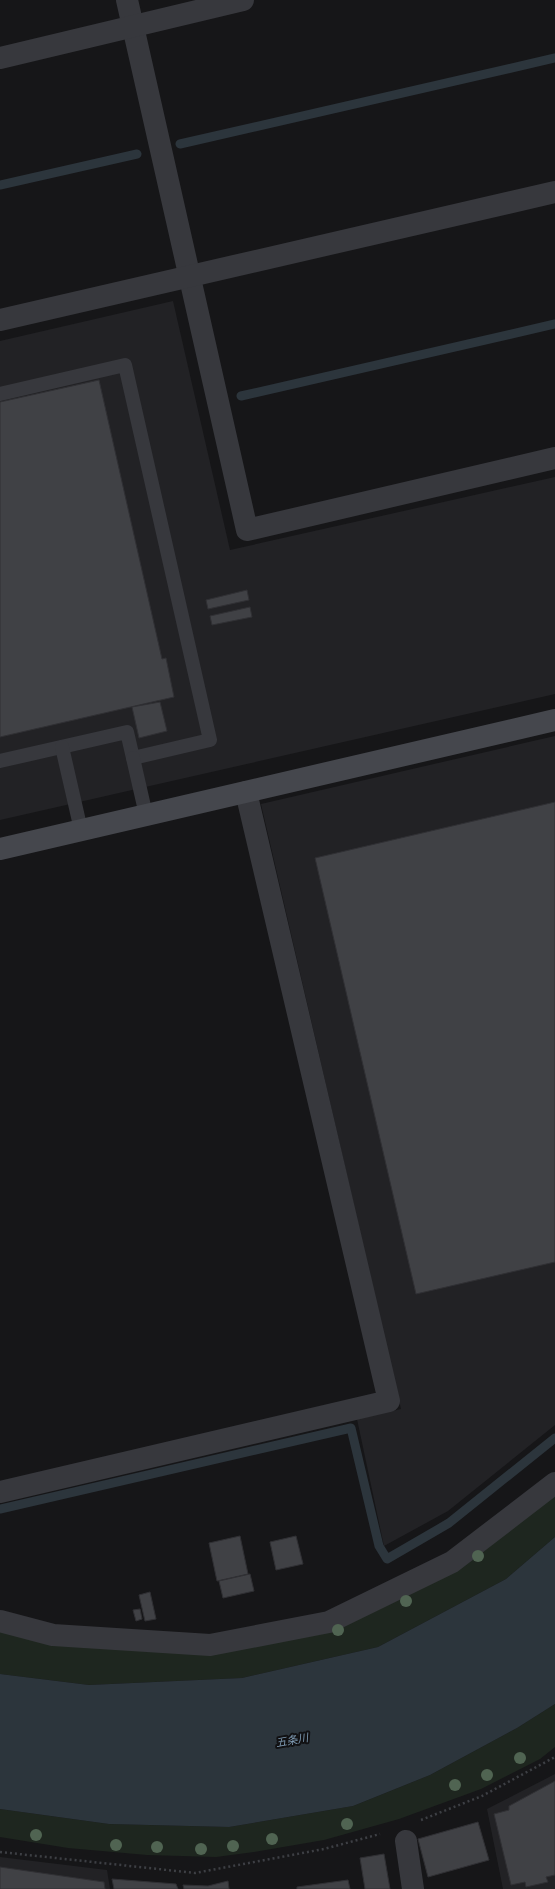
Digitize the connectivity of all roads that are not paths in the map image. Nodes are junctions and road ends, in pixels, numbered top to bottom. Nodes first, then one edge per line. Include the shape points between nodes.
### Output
1 (127, 0) edge
2 (243, 0) edge
3 (133, 26) junction
4 (0, 58) edge
5 (555, 192) edge
6 (190, 276) junction
7 (0, 320) edge
8 (0, 394) edge
9 (555, 458) edge
10 (555, 720) edge
11 (62, 747) junction
12 (133, 758) junction
13 (0, 761) edge
14 (246, 792) junction
15 (146, 815) junction
16 (81, 830) junction
17 (0, 849) edge
18 (555, 1483) edge
19 (0, 1492) edge
20 (0, 1621) edge
21 (406, 1841) dead end
22 (413, 1889) edge

1 - 3 street
2 - 3 street
3 - 4 street
3 - 6 street
5 - 6 street
6 - 7 street
6 - 9 street via 247,530
8 - 12 lane via 126,365 210,740
10 - 14 street
11 - 12 lane via 127,732
11 - 13 lane
11 - 16 lane
12 - 15 lane
14 - 15 street
14 - 19 street via 389,1401
15 - 16 street
16 - 17 street
18 - 20 street via 452,1562 329,1622 210,1645 53,1635
21 - 22 street

